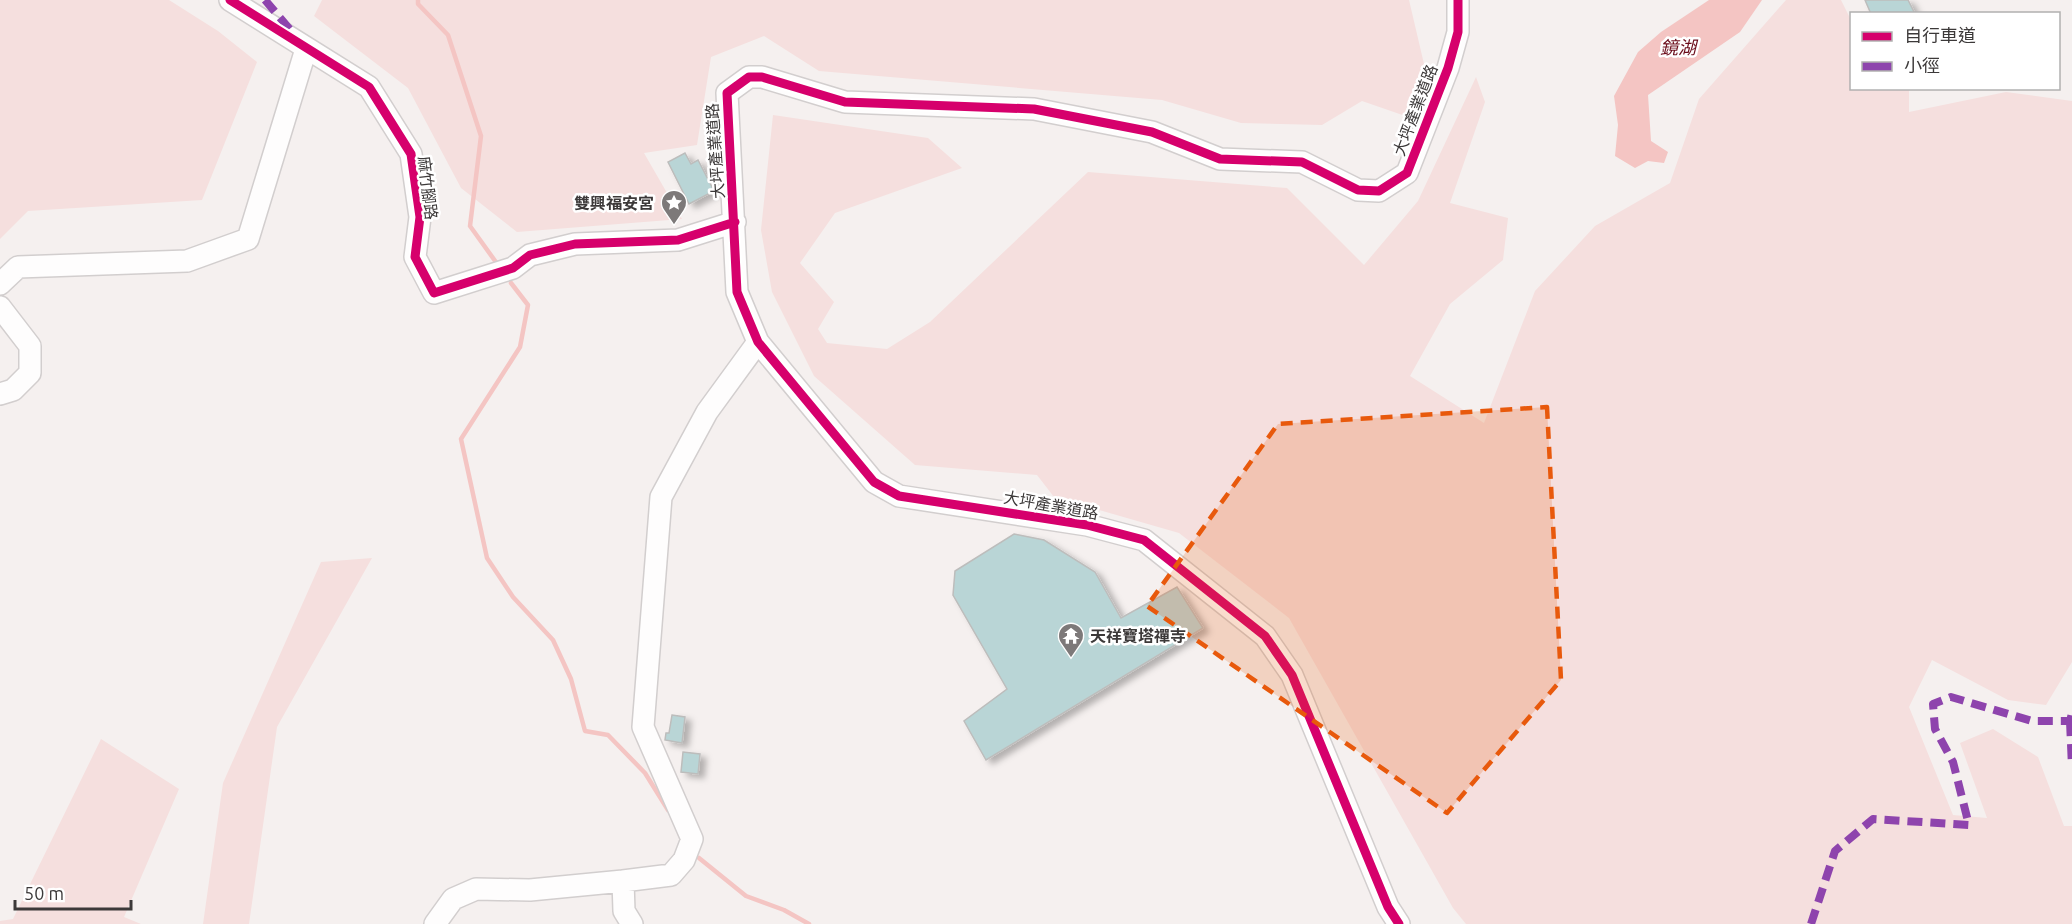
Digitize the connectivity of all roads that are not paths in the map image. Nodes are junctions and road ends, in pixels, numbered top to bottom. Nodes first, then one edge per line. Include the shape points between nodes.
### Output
1 (231, 0) edge
2 (1458, 0) edge
3 (306, 49) junction
4 (735, 222) junction
5 (0, 284) edge
6 (0, 307) edge
7 (758, 342) junction
8 (0, 394) edge
9 (623, 881) junction
10 (435, 924) edge
11 (632, 924) edge
12 (1399, 924) edge

1 - 3 street, 麻竹腳路
2 - 4 street, 大坪產業道路 via 1458,32 1448,68 1407,173 1379,191 1358,190 1302,162 1220,159 1152,132 1034,109 845,102 762,76 749,77 727,93
3 - 4 street, 麻竹腳路 via 369,87 411,154 420,217 415,257 434,293 513,268 530,255 575,244 678,240
3 - 5 street via 248,239 188,261 18,267
4 - 7 street, 大坪產業道路 via 737,292
6 - 8 street via 30,346 30,372 13,390
7 - 9 street via 707,412 661,497 643,727 692,839 684,860 671,875
7 - 12 street, 大坪產業道路 via 874,482 899,496 1087,525 1144,540 1265,636 1292,675 1388,907
9 - 10 street via 530,890 476,889 453,899
9 - 11 street via 624,911

